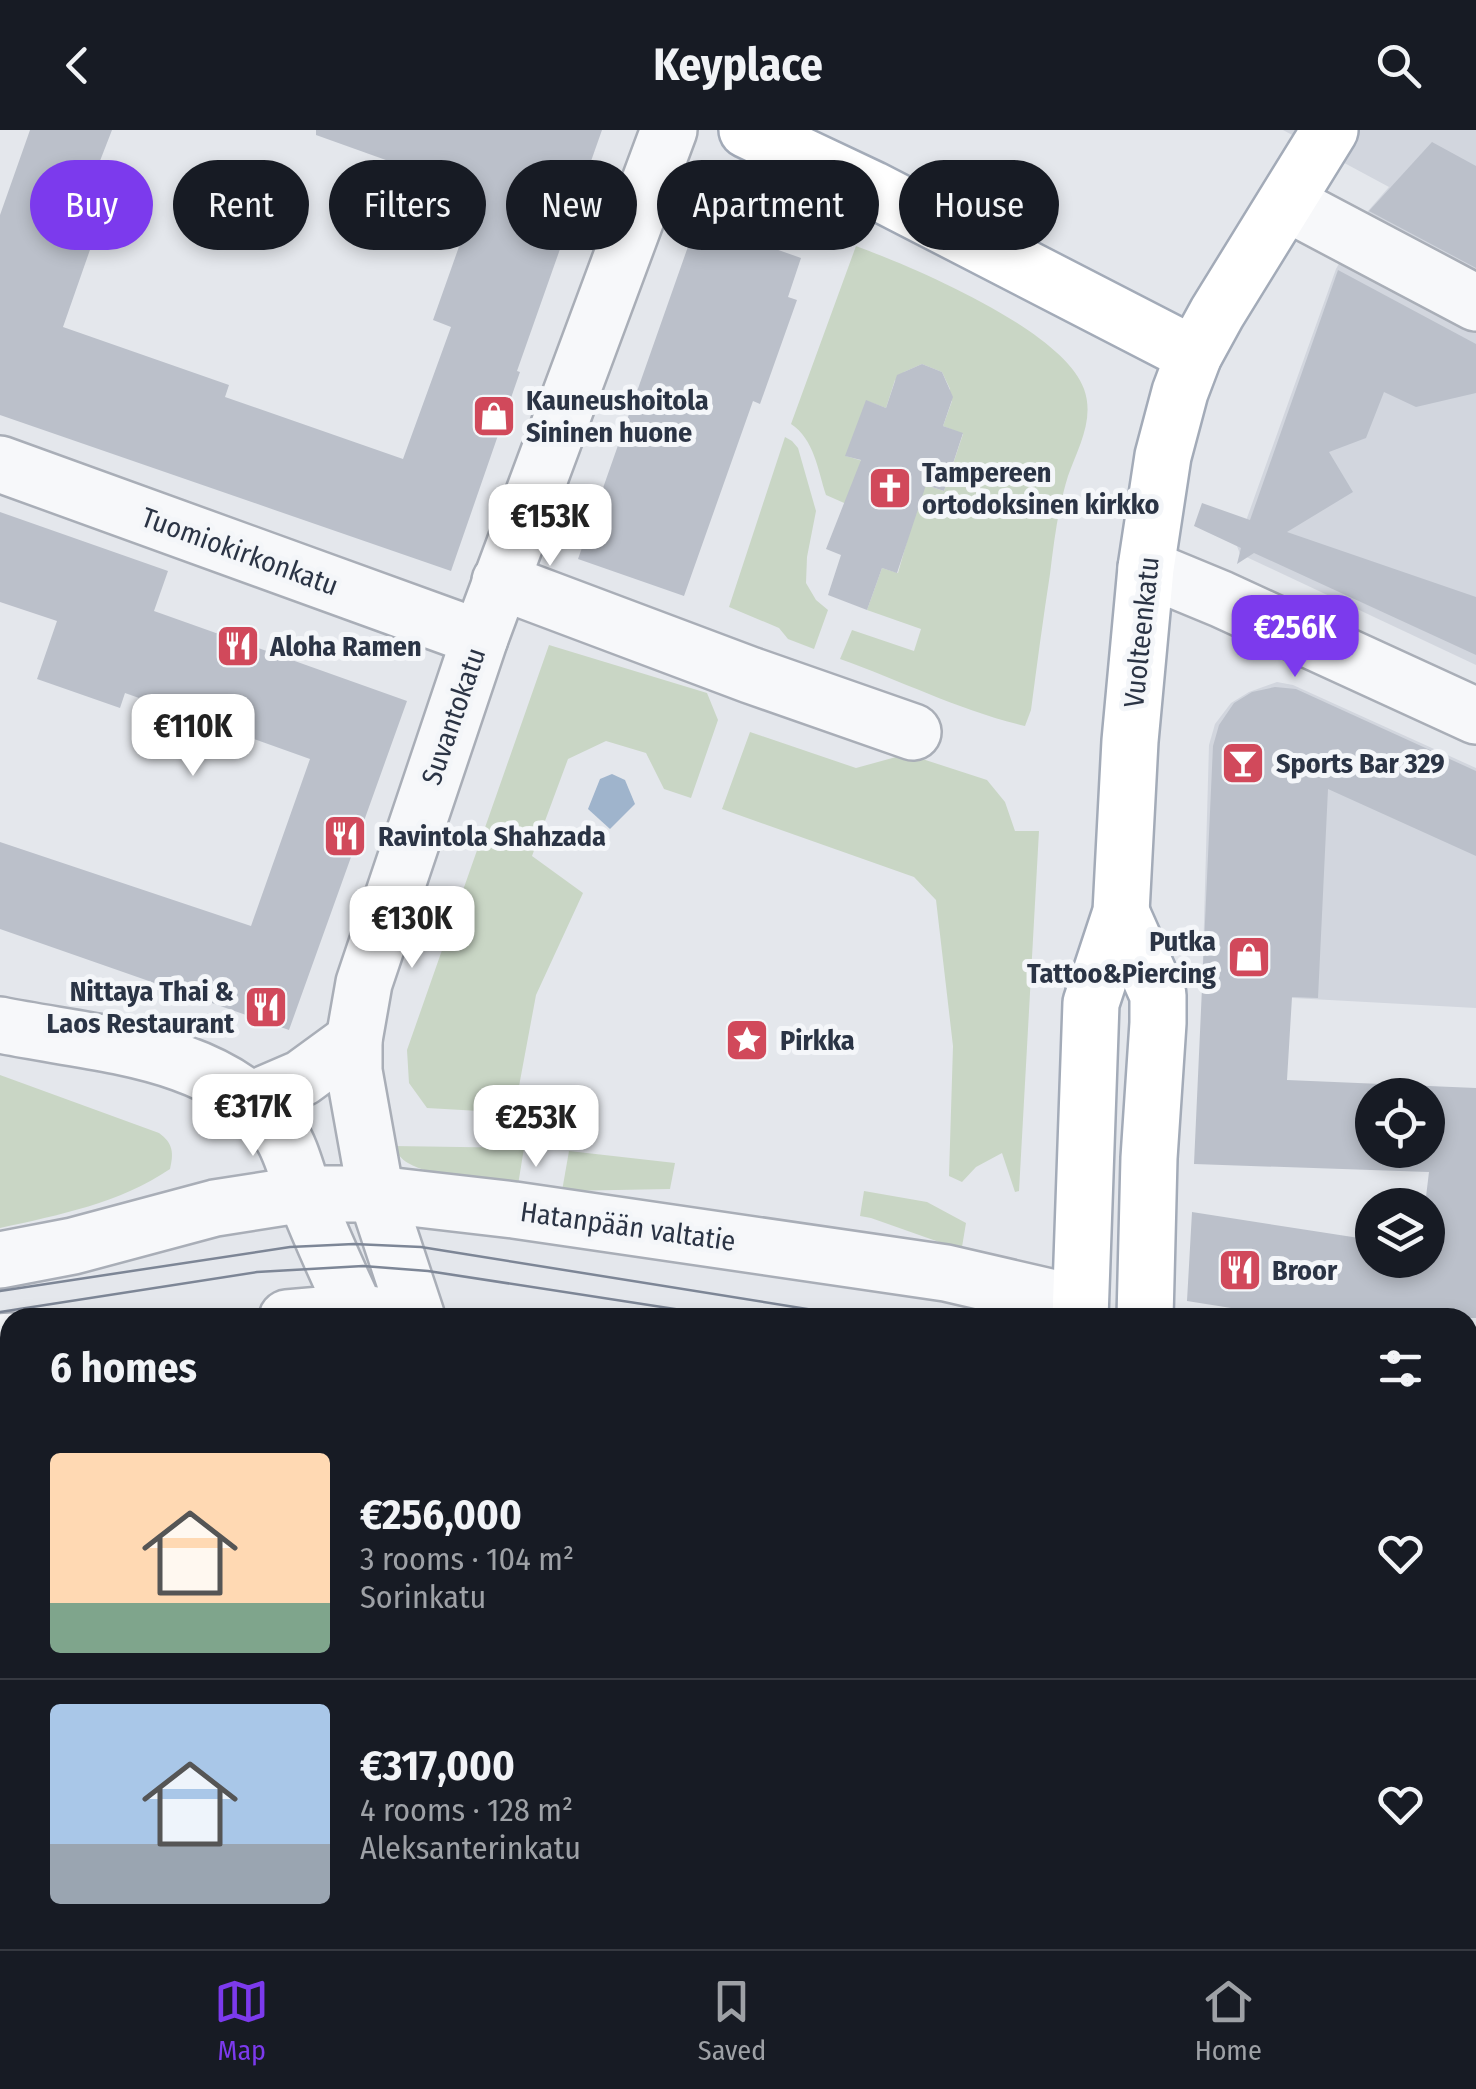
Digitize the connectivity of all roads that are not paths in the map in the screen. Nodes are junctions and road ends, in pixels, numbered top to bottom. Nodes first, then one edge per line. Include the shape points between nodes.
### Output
1 (669, 130) edge
2 (747, 130) edge
3 (1330, 130) edge
4 (1287, 203) junction
5 (1476, 303) edge
6 (1194, 355) junction
7 (0, 464) edge
8 (1146, 568) junction
9 (500, 581) junction
10 (480, 638) junction
11 (1476, 716) edge
12 (914, 732) dead end
13 (1121, 912) junction
14 (0, 1025) edge
15 (354, 1040) junction
16 (251, 1100) junction
17 (304, 1194) junction
18 (376, 1194) junction
19 (0, 1260) edge
20 (366, 1308) edge
21 (414, 1308) edge
22 (1070, 1308) edge
23 (1080, 1308) edge
24 (1145, 1308) edge

1 - 9 street, Suvantokatu
2 - 6 main road
3 - 4 main road, Vuolteenkatu
4 - 5 street
4 - 6 main road, Vuolteenkatu
6 - 8 main road, Vuolteenkatu via 1163,456
7 - 10 street, Tuomiokirkonkatu
8 - 11 street
8 - 13 main road, Vuolteenkatu
9 - 10 street, Suvantokatu
9 - 12 street
10 - 15 street, Suvantokatu via 371,958
13 - 23 main road, Vuolteenkatu via 1091,1004
13 - 24 main road, Vuolteenkatu via 1158,995
14 - 16 street via 163,1058 207,1073
15 - 16 street via 302,1078
15 - 18 street, Suvantokatu
16 - 17 street via 282,1136
17 - 18 street, Hatanpään valtatie
17 - 19 street, Hatanpään valtatie via 215,1208
17 - 20 street
18 - 21 street, Suvantokatu
18 - 22 street, Hatanpään valtatie via 946,1272

